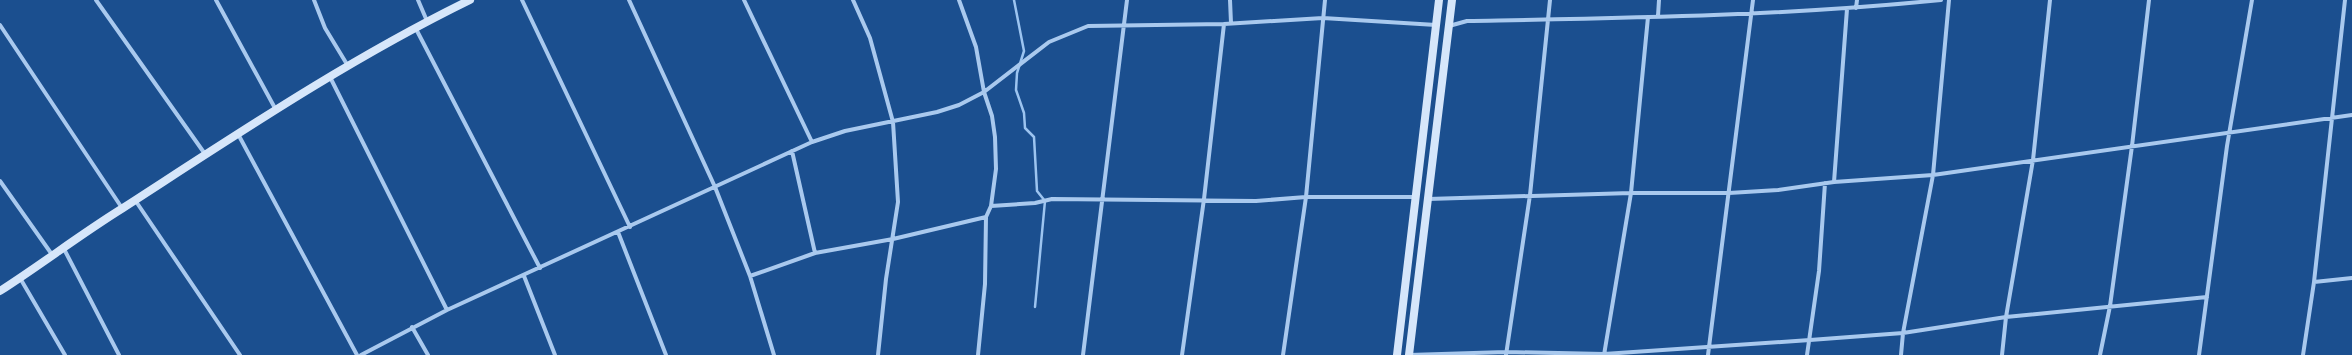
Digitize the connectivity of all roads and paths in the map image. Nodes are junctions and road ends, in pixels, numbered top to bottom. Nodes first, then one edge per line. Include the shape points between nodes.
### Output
1 (96, 0) edge
2 (216, 0) edge
3 (314, 0) edge
4 (418, 0) edge
5 (470, 0) edge
6 (522, 0) edge
7 (629, 0) edge
8 (744, 0) edge
9 (853, 0) edge
10 (959, 0) edge
11 (1127, 0) edge
12 (1230, 0) edge
13 (1325, 0) edge
14 (1439, 0) edge
15 (1452, 0) edge
16 (1550, 0) edge
17 (1659, 0) edge
18 (1753, 0) edge
19 (1856, 0) edge
20 (1941, 0) edge
21 (1949, 0) edge
22 (2050, 0) edge
23 (2149, 0) edge
24 (2252, 0) edge
25 (2345, 0) edge
26 (1856, 8) junction
27 (1848, 9) junction
28 (1751, 15) junction
29 (1658, 16) junction
30 (1648, 17) junction
31 (1323, 18) junction
32 (1548, 19) junction
33 (427, 21) junction
34 (1231, 23) junction
35 (1125, 24) junction
36 (1224, 24) junction
37 (0, 25) edge
38 (1437, 25) junction
39 (415, 26) junction
40 (1449, 26) junction
41 (348, 66) junction
42 (330, 77) junction
43 (984, 92) junction
44 (276, 110) junction
45 (2352, 115) edge
46 (2333, 118) junction
47 (893, 122) junction
48 (2230, 132) junction
49 (238, 134) junction
50 (812, 142) junction
51 (2132, 146) junction
52 (792, 151) junction
53 (205, 154) junction
54 (2033, 160) junction
55 (1934, 175) junction
56 (0, 181) edge
57 (1834, 182) junction
58 (1825, 183) junction
59 (715, 187) junction
60 (1631, 192) junction
61 (1729, 193) junction
62 (1530, 195) junction
63 (1306, 196) junction
64 (1415, 197) junction
65 (1204, 199) junction
66 (1427, 199) junction
67 (135, 200) junction
68 (1101, 200) junction
69 (991, 206) junction
70 (122, 208) junction
71 (986, 217) junction
72 (630, 227) junction
73 (618, 232) junction
74 (893, 239) junction
75 (64, 249) junction
76 (815, 253) junction
77 (53, 256) junction
78 (540, 268) junction
79 (524, 276) junction
80 (750, 276) junction
81 (20, 278) junction
82 (2352, 278) edge
83 (2314, 282) junction
84 (0, 291) edge
85 (2207, 297) junction
86 (2110, 306) junction
87 (447, 310) junction
88 (2006, 317) junction
89 (412, 327) junction
90 (1903, 333) junction
91 (1810, 340) junction
92 (1708, 347) junction
93 (1506, 353) edge
94 (1604, 354) edge
95 (65, 355) edge
96 (119, 355) edge
97 (240, 355) edge
98 (357, 355) edge
99 (361, 355) edge
100 (428, 355) edge
101 (556, 355) edge
102 (666, 355) edge
103 (774, 355) edge
104 (878, 355) edge
105 (978, 355) edge
106 (1083, 355) edge
107 (1182, 355) edge
108 (1282, 355) edge
109 (1397, 355) edge
110 (1409, 355) edge
111 (1708, 355) edge
112 (1807, 355) edge
113 (1901, 355) edge
114 (2002, 355) edge
115 (2100, 355) edge
116 (2199, 355) edge
117 (2303, 355) edge

1 - 53 street
2 - 44 street
3 - 41 street via 325,28
4 - 33 street
5 - 33 main road
6 - 72 street
7 - 59 street
8 - 50 street
9 - 47 street via 870,38
10 - 43 street via 976,47
11 - 35 street
12 - 34 street
13 - 31 street
14 - 38 main road
15 - 40 main road
16 - 32 street
17 - 29 street
18 - 28 street
19 - 26 street
20 - 26 street
21 - 55 street
22 - 54 street
23 - 51 street
24 - 48 street
25 - 46 street
26 - 27 street
27 - 28 street
27 - 57 street
28 - 29 street
28 - 61 street
29 - 30 street
30 - 32 street
30 - 60 street
31 - 34 street
31 - 38 street
31 - 63 street
32 - 40 street via 1467,21
32 - 62 street
33 - 39 main road
34 - 36 street
35 - 36 street
35 - 43 street via 1088,26 1067,33 1030,54
35 - 68 street
36 - 65 street
37 - 70 street
38 - 64 main road
39 - 41 main road
39 - 78 street
40 - 66 main road
41 - 42 main road
42 - 44 main road
42 - 87 street
43 - 47 street via 959,105
43 - 69 street via 992,116 995,137 996,169
44 - 49 main road
45 - 46 street
46 - 48 street
46 - 83 street
47 - 50 street via 845,131
47 - 74 street via 898,202
48 - 51 street
48 - 85 street
49 - 53 main road
49 - 98 street
50 - 52 street
51 - 54 street
51 - 86 street
52 - 59 street
52 - 76 street
53 - 67 main road
54 - 55 street
54 - 88 street
55 - 57 street
55 - 90 street
56 - 77 street
57 - 58 street
58 - 61 street via 1778,190
58 - 91 street via 1819,271
59 - 72 street
59 - 80 street
60 - 61 street
60 - 62 street
60 - 94 street
61 - 92 street
62 - 66 street
62 - 93 street
63 - 64 street
63 - 65 street via 1256,201
63 - 108 street
64 - 109 main road
65 - 68 street
65 - 107 street
66 - 110 main road
67 - 70 main road
67 - 97 street
68 - 69 street via 1052,199 1035,203
68 - 106 street
69 - 71 street
70 - 75 main road
71 - 74 street
71 - 105 street via 985,284
72 - 73 street
73 - 78 street
73 - 102 street
74 - 76 street
74 - 104 street
75 - 77 main road
75 - 96 street
76 - 80 street
77 - 81 main road
78 - 79 street
79 - 87 street
79 - 101 street
80 - 103 street
81 - 84 main road
81 - 95 street
82 - 83 street
83 - 117 street
85 - 86 street
85 - 116 street
86 - 88 street
86 - 115 street
87 - 89 street
88 - 90 street
88 - 114 street
89 - 99 street
89 - 100 street
90 - 91 street
90 - 113 street
91 - 92 street
91 - 112 street
92 - 94 street
92 - 111 street
93 - 94 street
93 - 110 street

